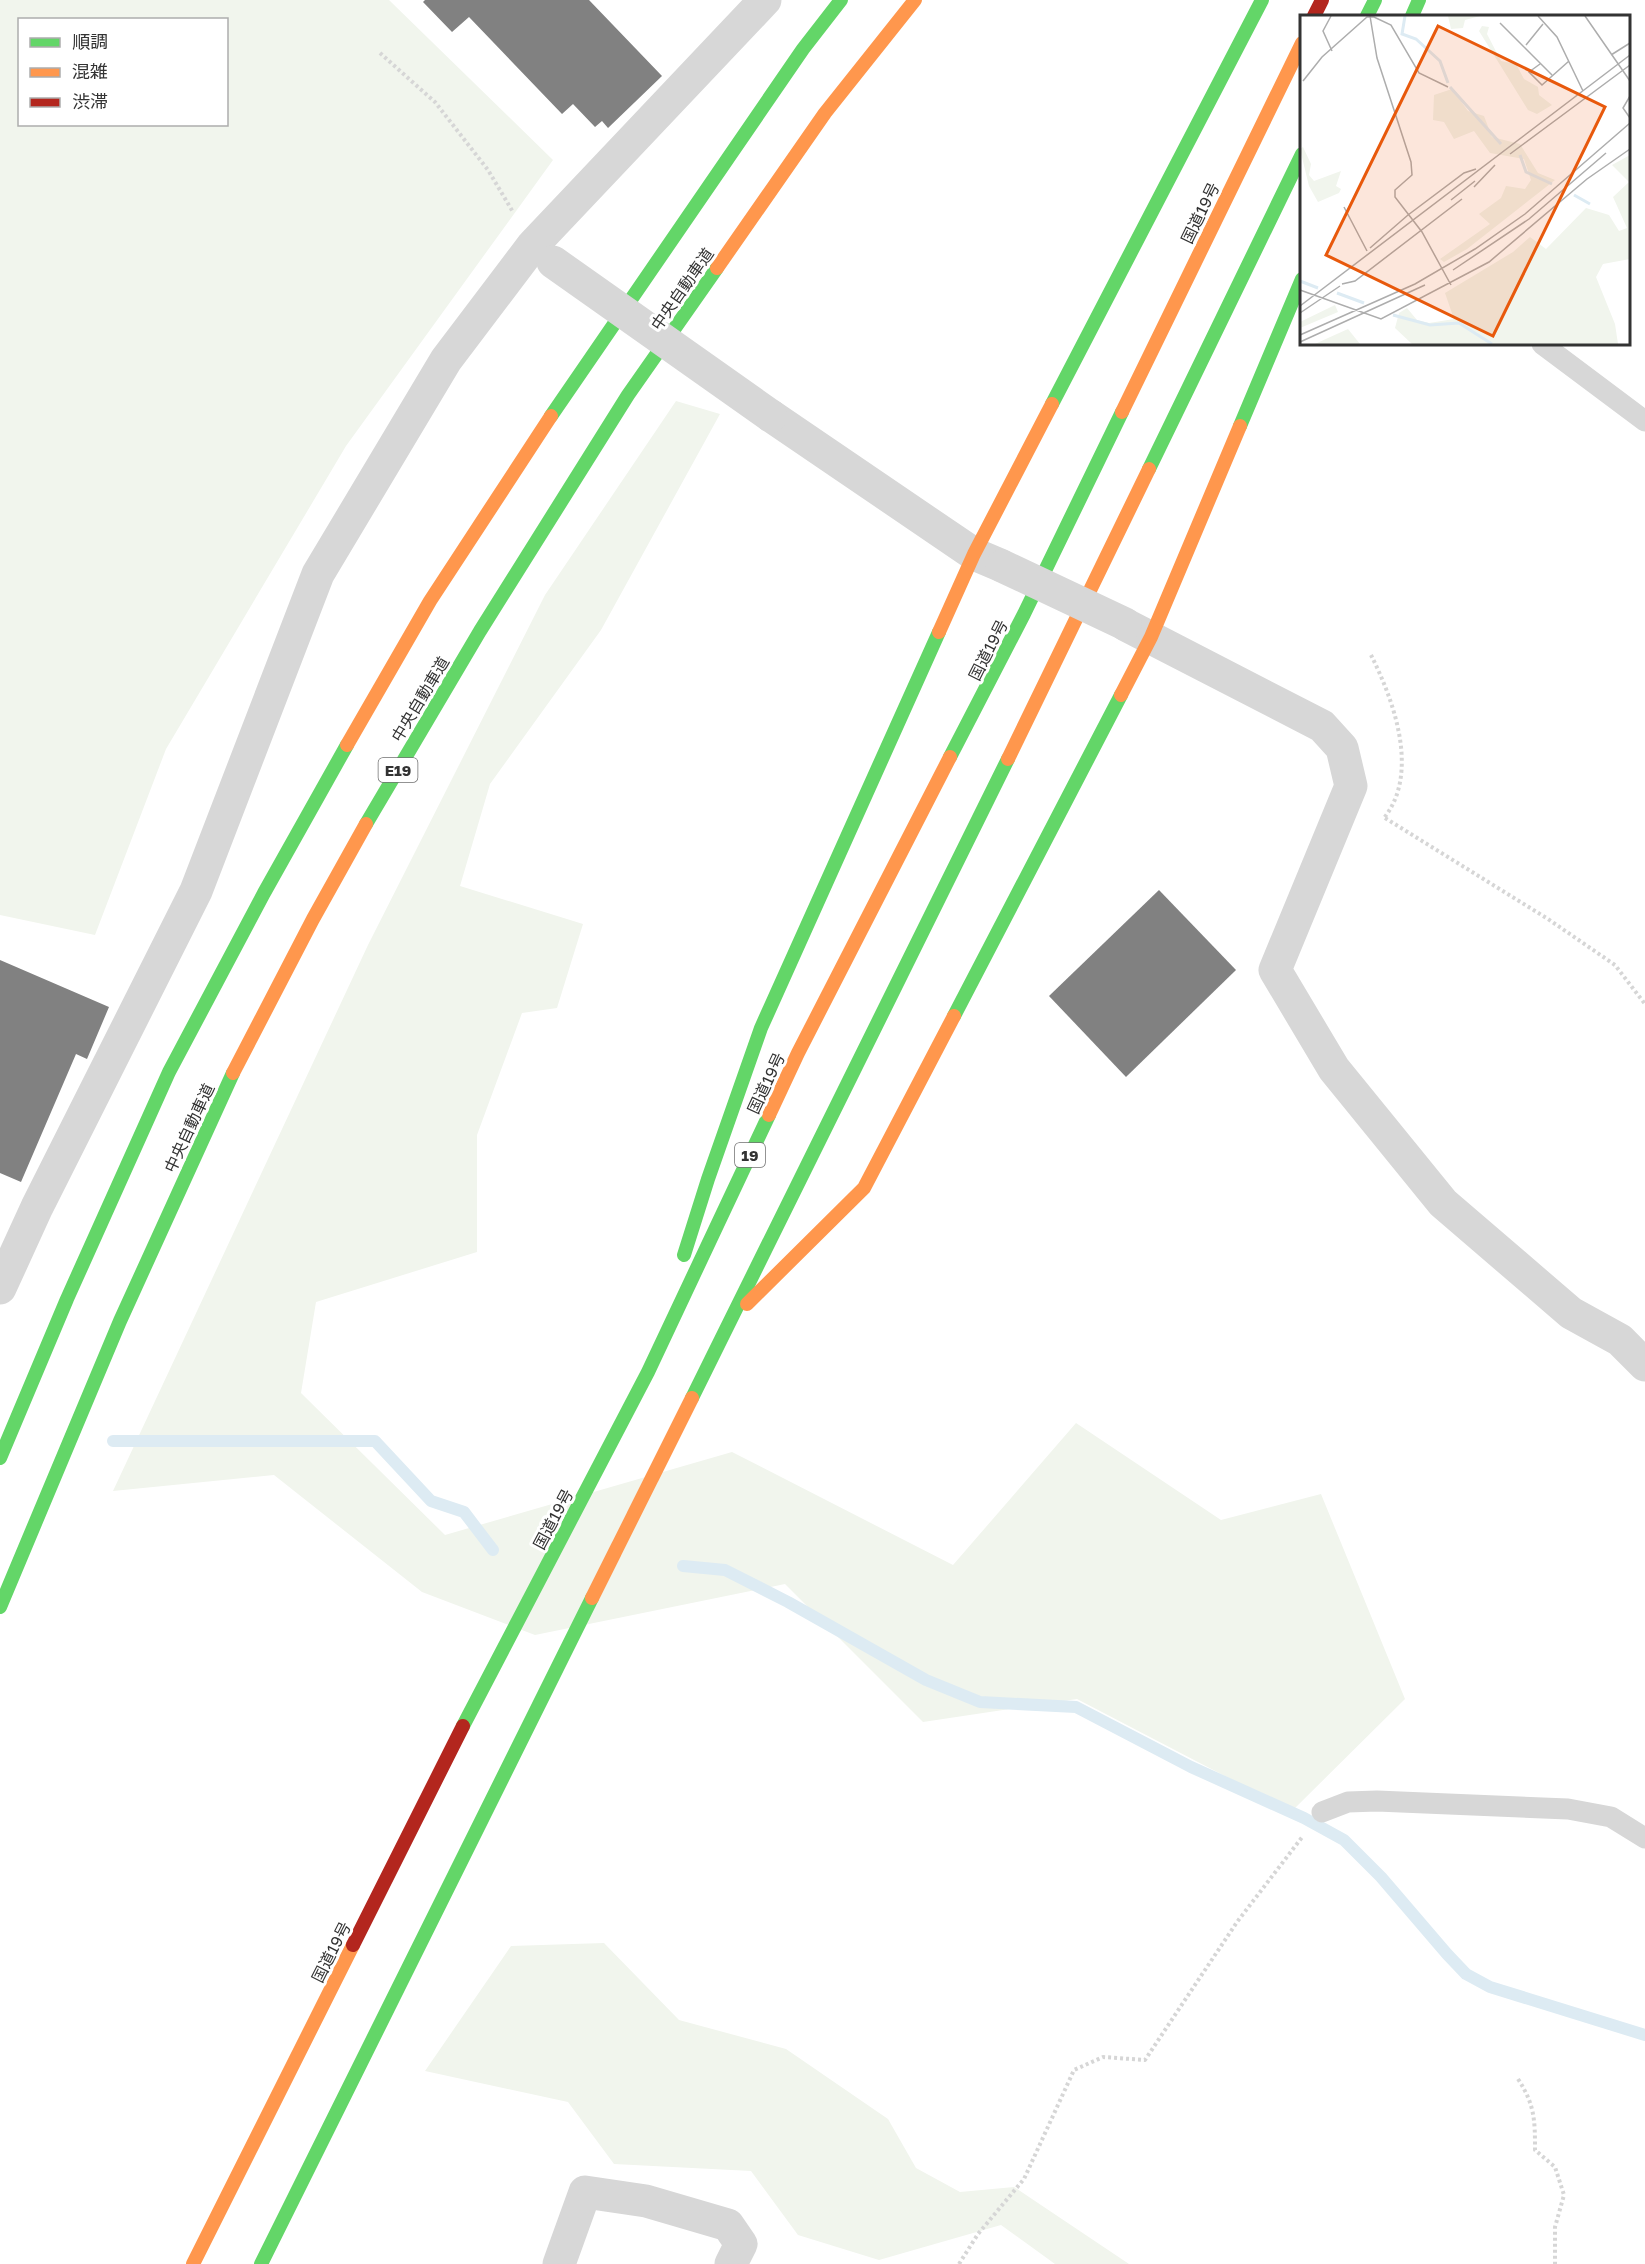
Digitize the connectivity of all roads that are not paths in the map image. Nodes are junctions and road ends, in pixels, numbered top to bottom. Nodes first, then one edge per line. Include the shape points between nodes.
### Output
1 (765, 0) edge
2 (841, 0) edge
3 (915, 0) edge
4 (1262, 0) edge
5 (1322, 0) edge
6 (1375, 0) edge
7 (1419, 0) edge
8 (1314, 15) edge
9 (1368, 15) edge
10 (1412, 15) edge
11 (1300, 47) edge
12 (1300, 158) edge
13 (543, 254) junction
14 (1300, 283) edge
15 (1543, 345) edge
16 (1645, 421) edge
17 (988, 560) junction
18 (1138, 631) junction
19 (0, 1288) edge
20 (728, 1324) junction
21 (1645, 1365) edge
22 (648, 1372) junction
23 (0, 1458) edge
24 (0, 1607) edge
25 (1322, 1812) dead end
26 (1645, 1838) edge
27 (193, 2264) edge
28 (261, 2264) edge
29 (559, 2264) edge
30 (731, 2264) edge

1 - 13 street
2 - 23 highway via 803,49 539,433 430,601 264,893 169,1072
3 - 24 highway, 中央自動車道 / E19 via 825,113 628,395 391,781 313,919 220,1098 120,1321
4 - 17 highway
5 - 8 highway
6 - 9 highway
7 - 10 highway
11 - 22 highway, 国道19号 / 19 via 1024,614 798,1053
12 - 20 highway
13 - 17 street, bridge via 771,416
13 - 19 street via 446,360 318,574 196,891
14 - 18 highway
15 - 16 lane
17 - 18 street, bridge
17 - 22 highway via 760,1028
18 - 20 highway via 864,1188
18 - 21 street via 1322,726 1342,748 1351,786 1275,970 1334,1069 1443,1203 1571,1313 1620,1340
20 - 28 highway
22 - 27 highway, 国道19号 / 19 via 463,1727
25 - 26 lane via 1348,1802 1377,1801 1568,1809 1611,1816
29 - 30 street via 585,2192 646,2201 728,2224 741,2244

